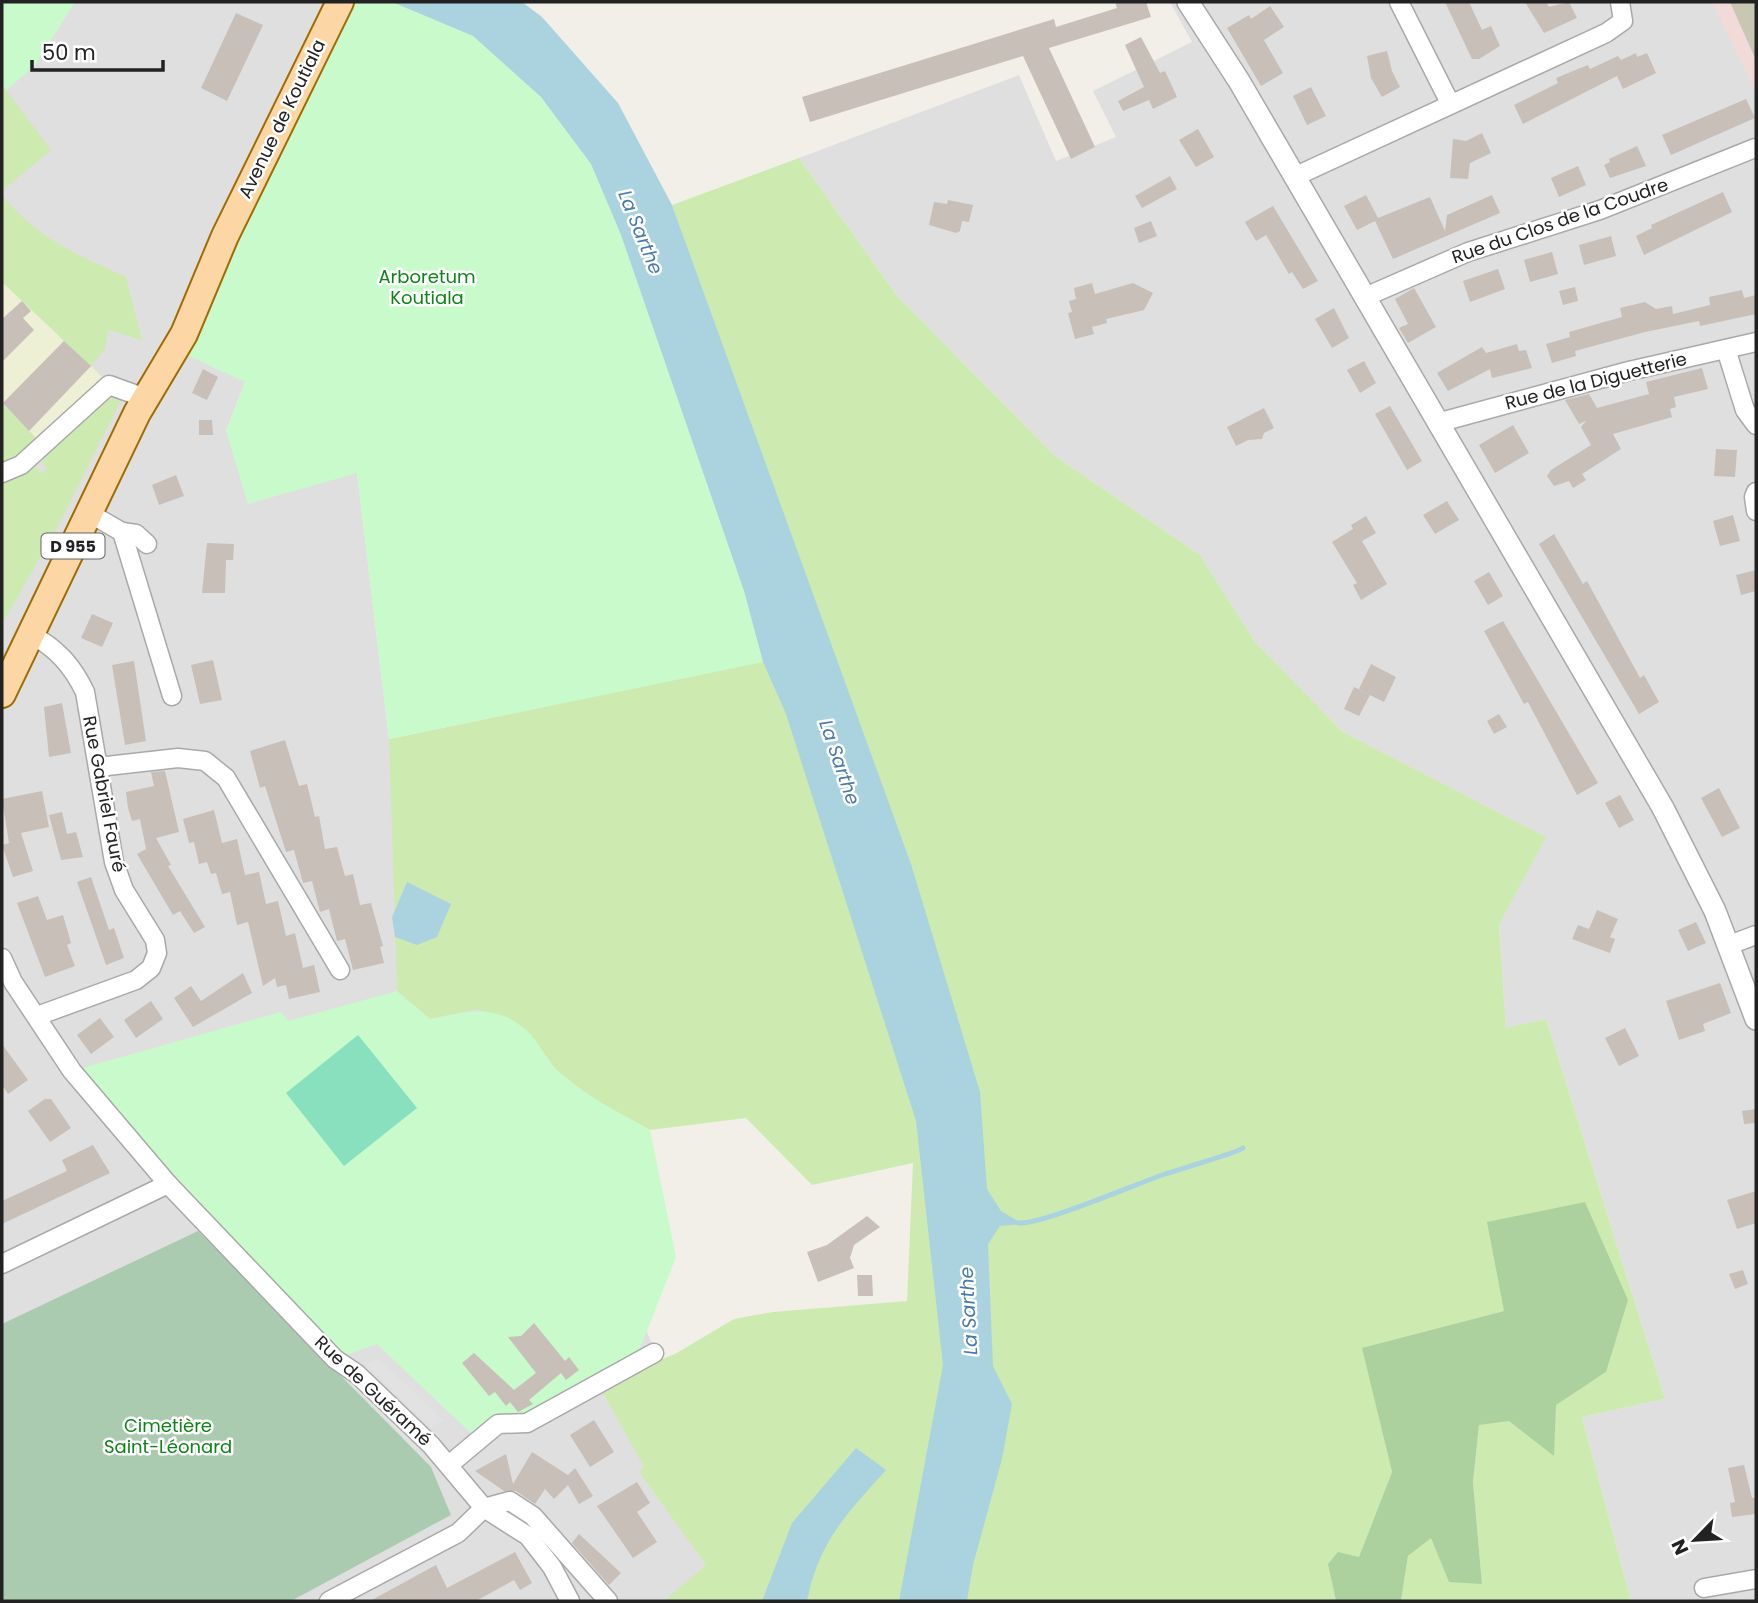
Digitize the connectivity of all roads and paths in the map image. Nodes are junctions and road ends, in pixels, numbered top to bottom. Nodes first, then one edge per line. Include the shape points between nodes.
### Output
1 (340, 2) edge
2 (1188, 2) edge
3 (1399, 2) edge
4 (1620, 2) edge
5 (1450, 103) junction
6 (1755, 148) edge
7 (1293, 177) junction
8 (1365, 297) junction
9 (1756, 342) edge
10 (1726, 349) junction
11 (145, 398) junction
12 (1437, 423) junction
13 (1756, 425) edge
14 (2, 473) edge
15 (1756, 492) edge
16 (1756, 511) edge
17 (89, 513) junction
18 (122, 532) junction
19 (147, 544) dead end
20 (31, 634) junction
21 (2, 694) edge
22 (172, 696) dead end
23 (98, 767) junction
24 (1756, 935) edge
25 (1730, 944) junction
26 (2, 958) edge
27 (340, 970) dead end
28 (37, 1016) junction
29 (1756, 1019) edge
30 (168, 1184) junction
31 (2, 1264) edge
32 (654, 1353) dead end
33 (450, 1464) junction
34 (484, 1508) junction
35 (1756, 1579) edge
36 (1704, 1588) dead end
37 (329, 1601) edge
38 (570, 1601) edge
39 (608, 1601) edge

1 - 11 main road, Avenue de Koutiala / D 955 via 225,236 184,334
2 - 7 street
3 - 5 street
4 - 5 street via 1623,21 1606,33
5 - 7 street
6 - 8 street, Rue du Clos de la Coudre via 1600,209 1468,251
7 - 8 street
8 - 12 street
9 - 10 street, Rue de la Diguetterie
10 - 12 street, Rue de la Diguetterie
10 - 13 street via 1745,410
11 - 14 street via 109,385 21,465
11 - 17 main road, Avenue de Koutiala / D 955
12 - 25 street via 1662,808
15 - 16 street
17 - 18 street
17 - 20 main road, Avenue de Koutiala / D 955
18 - 19 street via 136,534
18 - 22 street
20 - 21 main road, Avenue de Koutiala / D 955
20 - 23 street, Rue Gabriel Fauré via 54,648 75,671 85,692
23 - 27 street via 178,758 205,761 226,778
23 - 28 street, Rue Gabriel Fauré via 114,862 124,890 155,940 157,953 150,968 136,980
24 - 25 street
25 - 29 street
26 - 28 street, Rue de Guéramé
28 - 30 street, Rue de Guéramé via 72,1071
30 - 31 street
30 - 33 street, Rue de Guéramé via 335,1359 357,1374
32 - 33 street via 527,1423 498,1424
33 - 34 street, Rue de Guéramé
34 - 37 street via 458,1533
34 - 38 street, Rue de Guéramé via 528,1535
34 - 39 street via 510,1500 533,1516
35 - 36 street

